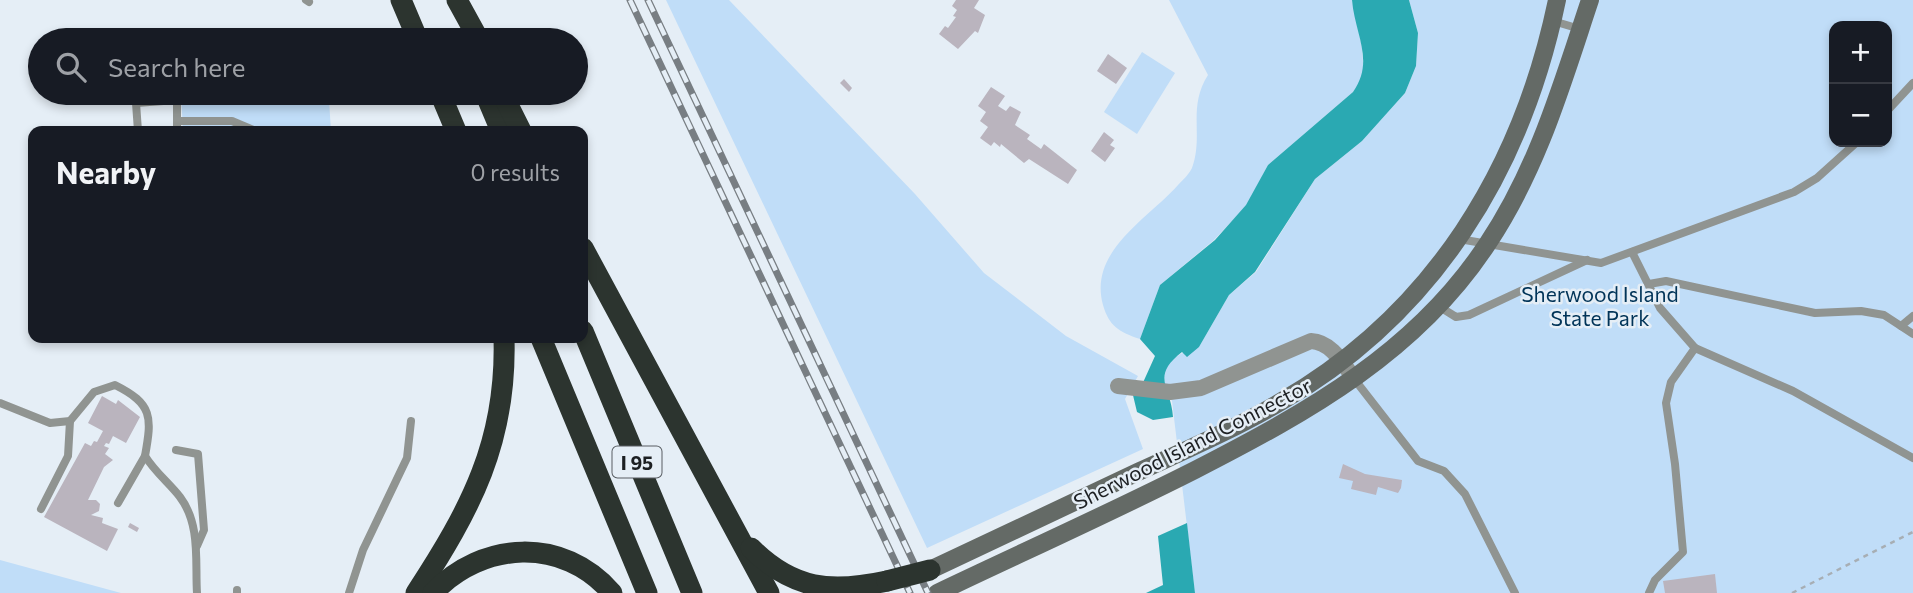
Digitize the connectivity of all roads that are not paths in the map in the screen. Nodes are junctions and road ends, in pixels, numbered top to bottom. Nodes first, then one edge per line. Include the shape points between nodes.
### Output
1 (396, 0) edge
2 (401, 0) edge
3 (447, 0) edge
4 (457, 0) edge
5 (1557, 0) edge
6 (1590, 0) edge
7 (1552, 21) junction
8 (406, 28) edge
9 (413, 28) edge
10 (459, 28) edge
11 (472, 28) edge
12 (1580, 29) junction
13 (1913, 83) edge
14 (136, 105) edge
15 (177, 105) edge
16 (433, 105) edge
17 (445, 105) edge
18 (490, 105) edge
19 (508, 105) edge
20 (1892, 106) edge
21 (177, 121) junction
22 (138, 126) edge
23 (177, 126) edge
24 (244, 126) edge
25 (441, 126) edge
26 (454, 126) edge
27 (499, 126) edge
28 (518, 126) edge
29 (1851, 147) edge
30 (1459, 239) junction
31 (1488, 244) junction
32 (1632, 252) junction
33 (588, 257) edge
34 (1587, 260) junction
35 (1648, 284) junction
36 (1440, 307) junction
37 (1913, 316) edge
38 (1901, 326) junction
39 (1913, 334) edge
40 (505, 343) edge
41 (543, 343) edge
42 (588, 343) edge
43 (1695, 348) junction
44 (1340, 362) junction
45 (1354, 380) junction
46 (1118, 386) dead end
47 (0, 403) edge
48 (70, 421) junction
49 (411, 421) dead end
50 (176, 450) dead end
51 (145, 456) junction
52 (1913, 458) edge
53 (118, 503) dead end
54 (41, 509) dead end
55 (740, 538) junction
56 (197, 546) junction
57 (930, 570) joint
58 (887, 587) edge
59 (939, 592) edge
60 (197, 593) edge
61 (349, 593) edge
62 (416, 593) edge
63 (433, 593) edge
64 (612, 593) edge
65 (647, 593) edge
66 (692, 593) edge
67 (769, 593) edge
68 (1515, 593) edge
69 (1649, 593) edge

1 - 8 highway
2 - 9 highway
3 - 10 highway
4 - 11 highway
5 - 7 street, Sherwood Island Connector
6 - 12 street, Sherwood Island Connector
7 - 12 lane
7 - 30 street, Sherwood Island Connector via 1531,99 1509,154
12 - 31 street, Sherwood Island Connector via 1529,172
13 - 20 lane
14 - 22 lane
15 - 21 lane
16 - 25 highway
17 - 26 highway
18 - 27 highway
19 - 28 highway
21 - 23 lane
21 - 24 lane via 232,121
29 - 32 lane via 1794,192
30 - 31 lane
30 - 44 street, Sherwood Island Connector via 1408,301
31 - 34 lane
31 - 36 street, Sherwood Island Connector
32 - 34 lane via 1601,263
32 - 35 lane
33 - 55 highway
34 - 36 lane via 1469,315 1456,317
35 - 38 lane via 1667,281 1815,313 1861,311 1884,315
35 - 43 lane via 1660,308
36 - 45 street, Sherwood Island Connector
37 - 38 lane
38 - 39 lane
40 - 62 highway via 501,402 486,467 462,521
41 - 65 highway, I 95
42 - 66 highway, I 95
43 - 52 lane via 1793,391
43 - 69 lane via 1671,382 1666,403 1683,552 1655,580
44 - 45 street
44 - 46 street via 1326,345 1311,341 1201,388 1170,392
44 - 57 street, Sherwood Island Connector via 1284,401 1237,426
45 - 59 street, Sherwood Island Connector via 1253,441
45 - 68 lane via 1418,461 1444,471 1465,494
47 - 48 lane via 50,423
48 - 51 lane via 94,392 115,385 138,396 152,420
48 - 54 lane via 68,456
49 - 61 lane via 407,458 363,550
50 - 56 lane via 198,454 204,530
51 - 53 lane
51 - 56 lane via 181,499
55 - 58 highway via 776,569 801,582 840,589
55 - 67 highway
56 - 60 lane
57 - 58 highway, bridge
63 - 64 highway via 466,565 515,551 567,560

